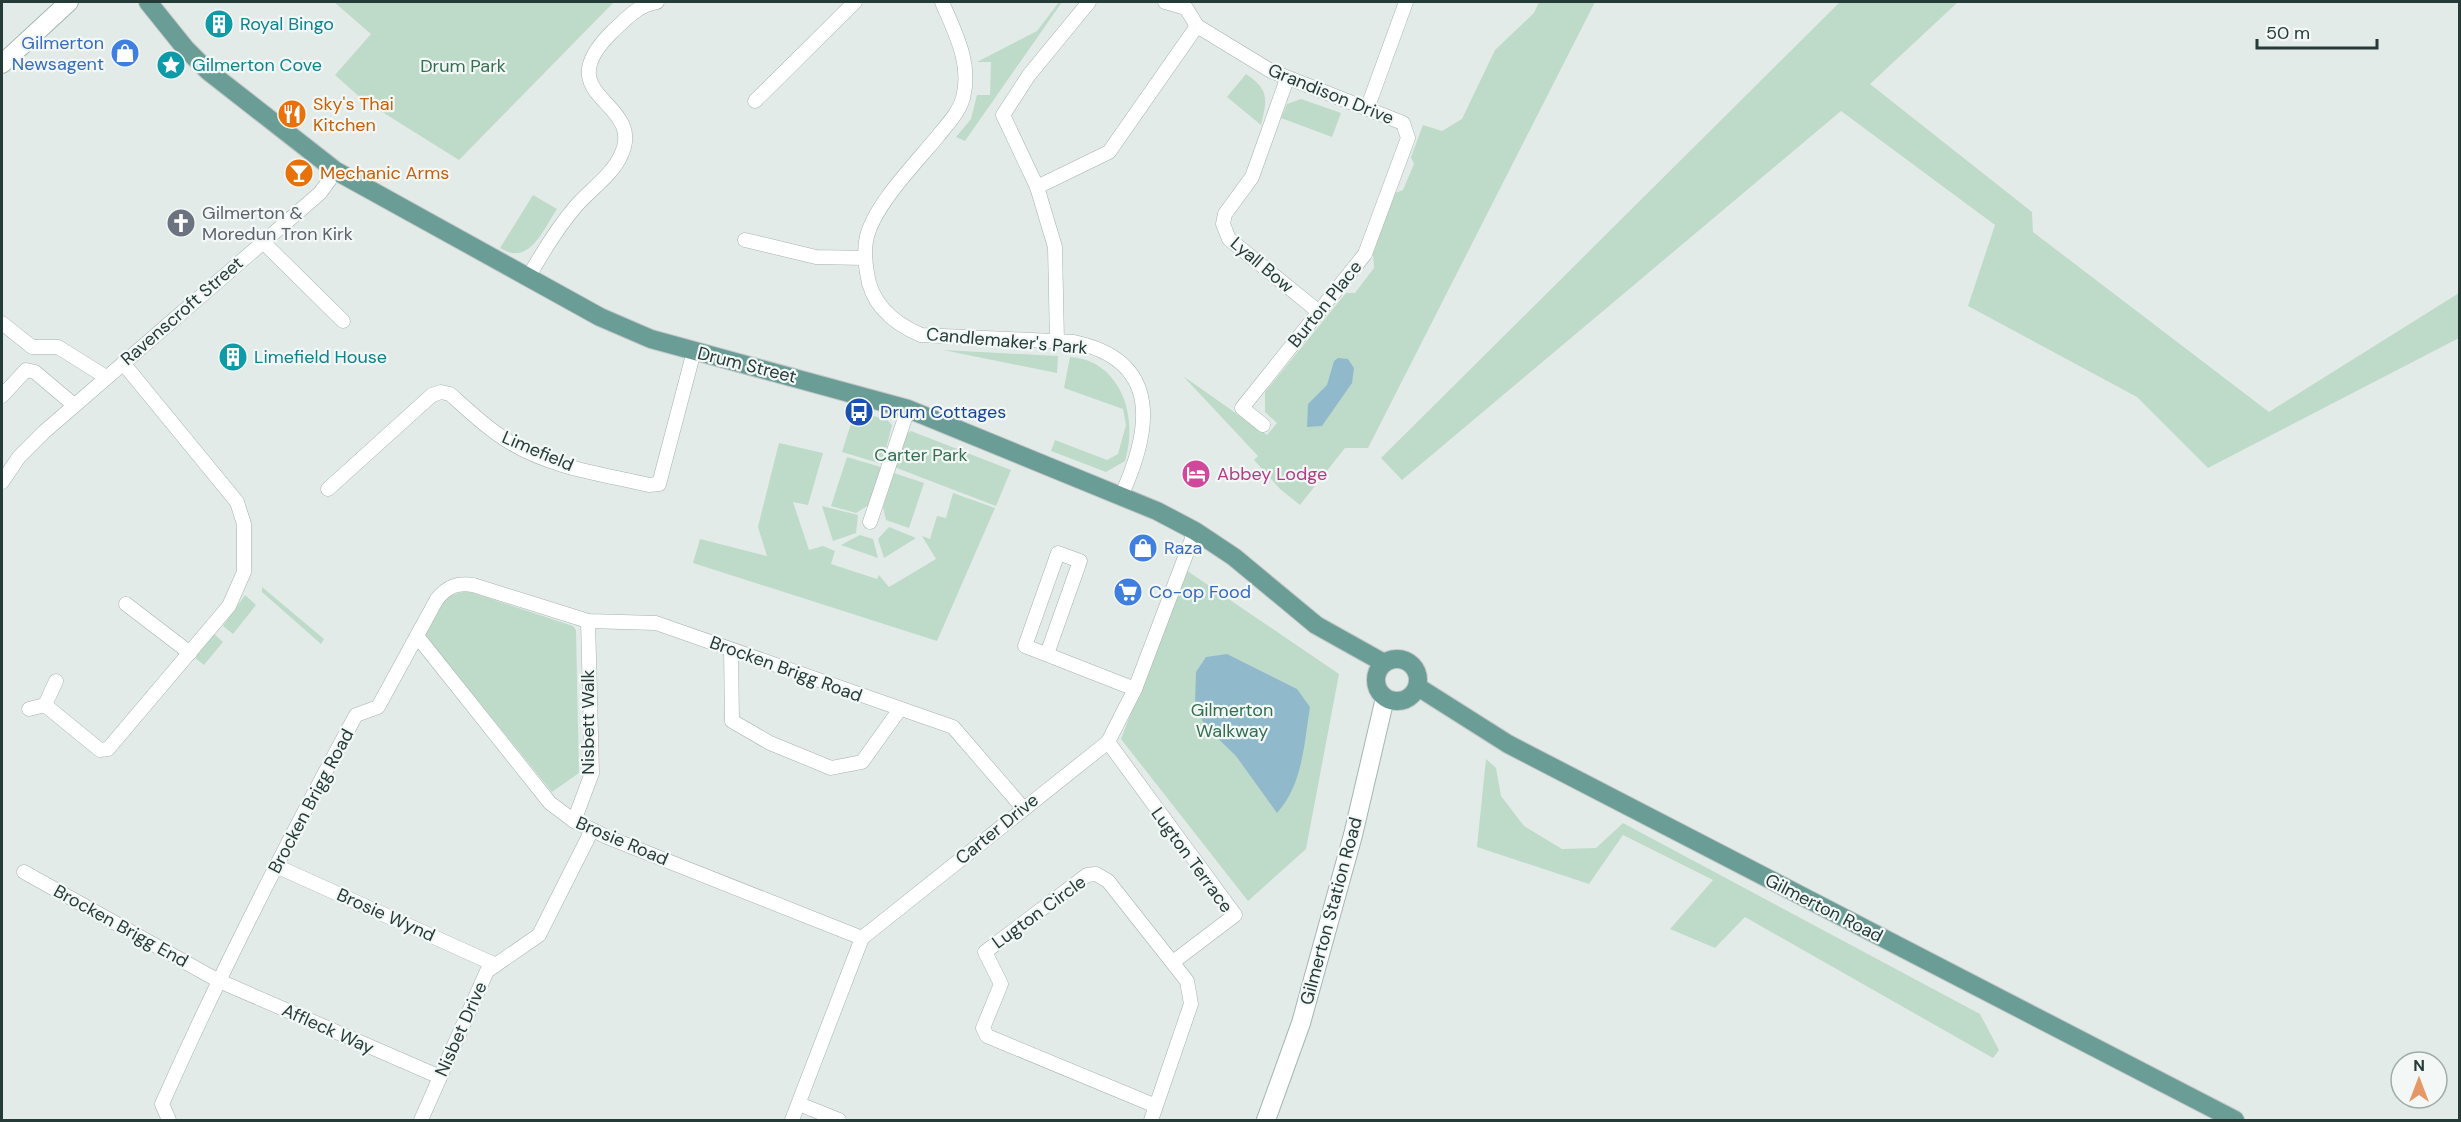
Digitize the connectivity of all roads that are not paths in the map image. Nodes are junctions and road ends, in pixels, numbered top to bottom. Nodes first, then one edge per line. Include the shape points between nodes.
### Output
1 (69, 2) edge
2 (148, 2) edge
3 (657, 2) edge
4 (855, 2) edge
5 (942, 2) edge
6 (1089, 2) edge
7 (1165, 2) edge
8 (1406, 2) edge
9 (1188, 5) edge
10 (1197, 26) junction
11 (2, 64) edge
12 (1287, 79) junction
13 (755, 101) dead end
14 (1367, 109) junction
15 (1406, 130) joint
16 (336, 171) junction
17 (1036, 187) junction
18 (745, 240) dead end
19 (263, 242) junction
20 (865, 258) junction
21 (528, 278) junction
22 (1319, 312) junction
23 (342, 321) dead end
24 (2, 323) edge
25 (1057, 341) junction
26 (694, 351) junction
27 (123, 363) junction
28 (106, 377) junction
29 (2, 396) edge
30 (74, 405) junction
31 (908, 409) junction
32 (1263, 425) dead end
33 (2, 482) edge
34 (328, 489) dead end
35 (1121, 496) junction
36 (870, 522) dead end
37 (1195, 531) junction
38 (126, 604) dead end
39 (588, 621) junction
40 (417, 636) junction
41 (731, 650) junction
42 (190, 653) junction
43 (1047, 654) junction
44 (1384, 663) junction
45 (56, 681) dead end
46 (1418, 687) junction
47 (1135, 689) junction
48 (1384, 698) junction
49 (45, 705) junction
50 (29, 709) dead end
51 (900, 709) junction
52 (1108, 742) junction
53 (1023, 808) junction
54 (574, 821) junction
55 (592, 830) junction
56 (276, 866) junction
57 (24, 872) dead end
58 (862, 938) junction
59 (1173, 962) junction
60 (496, 965) junction
61 (217, 980) junction
62 (440, 1077) junction
63 (799, 1104) junction
64 (1156, 1106) junction
65 (169, 1120) edge
66 (421, 1120) edge
67 (792, 1120) edge
68 (839, 1120) edge
69 (1151, 1120) edge
70 (1266, 1120) edge
71 (2235, 1120) edge

1 - 11 street
2 - 16 main road, Drum Street via 208,71
3 - 21 street via 636,9 596,48 590,60 594,91 622,120 626,142 621,157 563,221
4 - 13 street
5 - 20 street, Candlemaker's Park via 965,61 962,100 952,119 876,215 867,237
6 - 17 street via 1029,75 1003,115
7 - 9 street, Grandison Drive
8 - 14 street
9 - 10 street, Grandison Drive
10 - 12 street, Grandison Drive
10 - 17 street via 1109,152
12 - 14 street, Grandison Drive
12 - 22 street, Lyall Bow via 1252,177 1225,214 1223,224 1229,239
14 - 15 street, Grandison Drive via 1403,123
15 - 22 street, Burton Place via 1408,138 1365,254
16 - 19 street, Ravenscroft Street via 320,193
16 - 21 main road, Drum Street
17 - 25 street via 1055,247
18 - 20 street via 816,257
19 - 23 street
19 - 27 street, Ravenscroft Street
20 - 25 street, Candlemaker's Park via 868,285 876,301 903,327 921,335
21 - 26 main road, Drum Street via 625,329
22 - 32 street, Burton Place via 1242,408
24 - 28 street, Ravenscroft Street via 32,347 58,347
25 - 35 street, Candlemaker's Park via 1093,346 1108,354 1124,366 1142,398 1142,442
26 - 31 main road, Drum Street
26 - 34 street, Limefield via 659,484 559,464 492,430 450,394 441,392 432,395
27 - 28 street, Ravenscroft Street
27 - 42 street via 237,502 244,524 244,572 238,588 229,606
28 - 30 street, Ravenscroft Street
29 - 30 street via 26,370 35,372
30 - 33 street, Ravenscroft Street via 20,457
31 - 35 main road, Drum Street
31 - 36 street
35 - 37 main road, Drum Street
37 - 44 main road, Drum Street via 1234,557 1316,625
37 - 47 street, Carter Drive
38 - 42 street
39 - 40 street, Brocken Brigg Road via 463,583 444,590
39 - 41 street, Brocken Brigg Road via 656,623
39 - 54 street, Nisbett Walk via 592,773
40 - 54 street, Brosie Road via 550,803
40 - 56 street, Brocken Brigg Road via 378,707 356,715
41 - 51 street, Brocken Brigg Road
41 - 51 street via 732,721 770,743 831,768 862,762
42 - 49 street via 108,749 100,750
43 - 43 street via 1024,646 1058,553 1080,561
43 - 47 street
44 - 46 main road via 1396,659 1410,663 1418,674
44 - 48 main road via 1376,680
45 - 49 street
46 - 48 main road via 1404,700
46 - 71 main road, Gilmerton Road via 1508,744
47 - 52 street, Carter Drive
48 - 70 street, Gilmerton Station Road via 1353,835 1304,1012
49 - 50 street
51 - 53 street, Brocken Brigg Road via 953,727
52 - 53 street, Carter Drive
52 - 59 street, Lugton Terrace via 1235,915
53 - 58 street, Carter Drive
54 - 55 street, Brosie Road
55 - 58 street, Brosie Road
55 - 60 street, Nisbet Drive via 539,935
56 - 60 street, Brosie Wynd
56 - 61 street, Brocken Brigg Road
57 - 61 street, Brocken Brigg End
58 - 63 street
59 - 64 street, Lugton Circle via 1187,981 1191,1004
59 - 64 street, Lugton Circle via 1108,881 1096,874 1087,875 985,952 1001,984 983,1028 987,1036
60 - 62 street, Nisbet Drive via 487,971
61 - 62 street, Affleck Way
61 - 65 street, Brocken Brigg Road via 162,1104
62 - 66 street, Nisbet Drive
63 - 67 street
63 - 68 street
64 - 69 street, Lugton Circle

